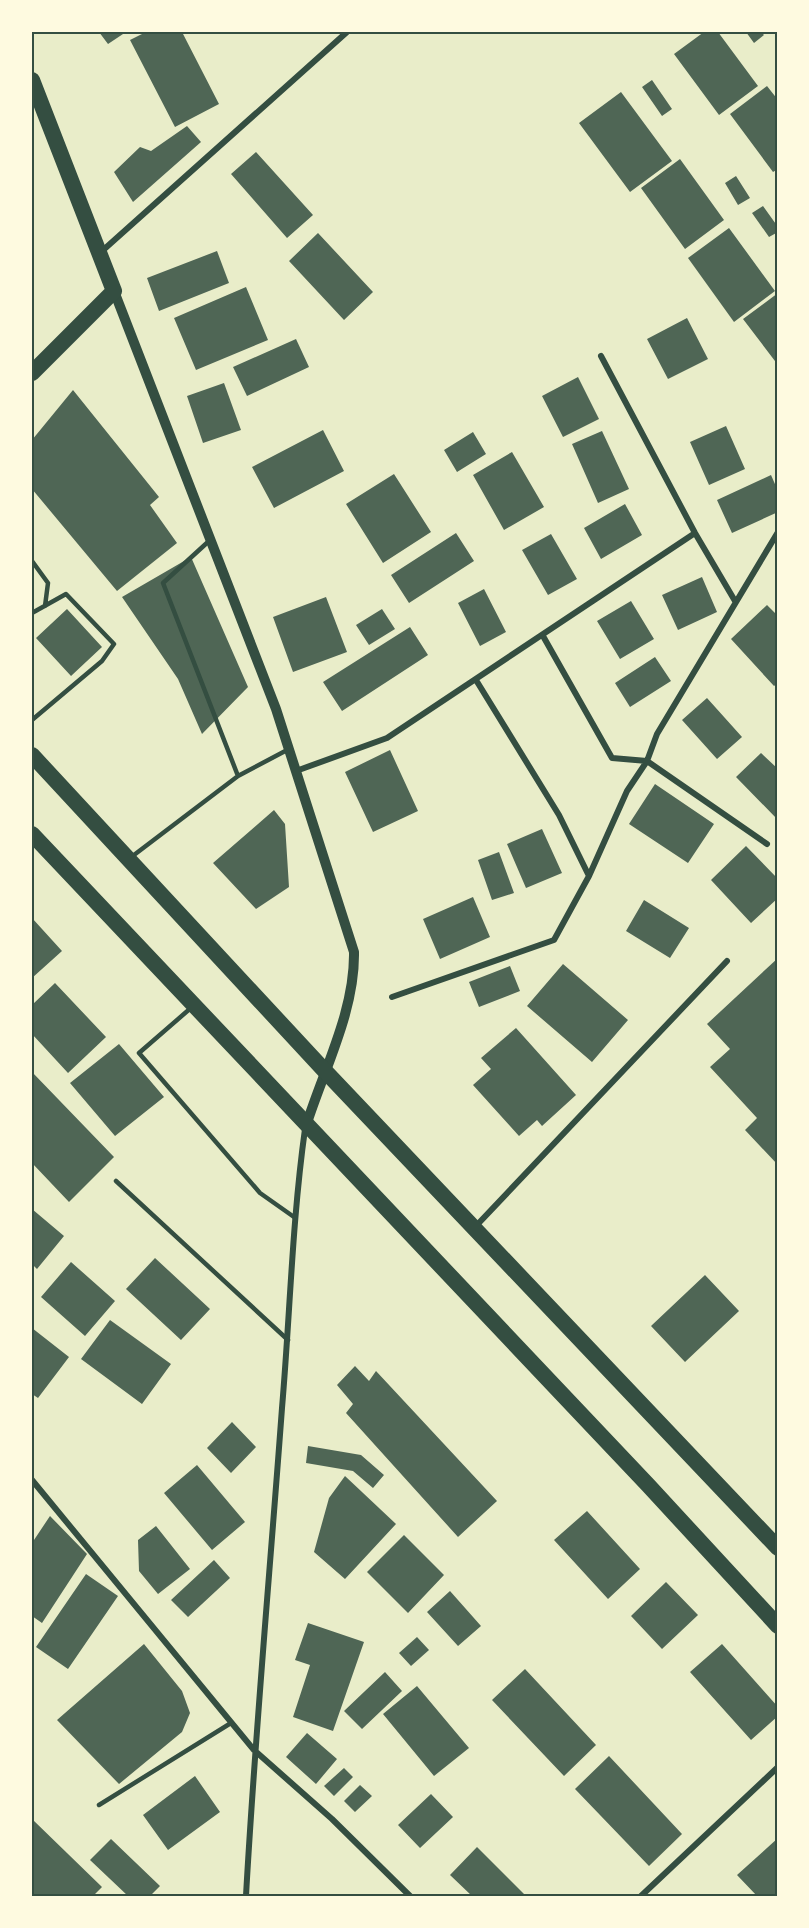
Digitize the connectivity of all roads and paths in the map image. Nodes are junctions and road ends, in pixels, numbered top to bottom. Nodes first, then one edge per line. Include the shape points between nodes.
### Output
1 (346, 32) edge
2 (32, 80) edge
3 (98, 254) junction
4 (114, 291) junction
5 (601, 356) dead end
6 (32, 373) edge
7 (695, 532) junction
8 (777, 532) edge
9 (210, 539) junction
10 (32, 561) edge
11 (735, 601) junction
12 (45, 606) junction
13 (32, 613) edge
14 (543, 636) junction
15 (476, 680) junction
16 (32, 720) edge
17 (289, 749) junction
18 (32, 755) edge
19 (647, 761) junction
20 (296, 771) junction
21 (238, 776) junction
22 (32, 834) edge
23 (767, 844) dead end
24 (128, 859) junction
25 (589, 876) junction
26 (727, 961) dead end
27 (392, 997) dead end
28 (193, 1006) junction
29 (324, 1070) junction
30 (306, 1126) junction
31 (116, 1181) dead end
32 (294, 1217) junction
33 (473, 1229) junction
34 (288, 1340) junction
35 (32, 1480) edge
36 (777, 1548) edge
37 (777, 1626) edge
38 (231, 1723) junction
39 (254, 1750) junction
40 (777, 1767) edge
41 (99, 1805) dead end
42 (246, 1896) edge
43 (410, 1896) edge
44 (641, 1896) edge

1 - 3 street
2 - 3 highway
3 - 4 highway
4 - 6 highway
4 - 9 street
5 - 7 street
7 - 11 street
7 - 14 street
8 - 11 street
9 - 17 street
9 - 21 lane via 163,583
10 - 12 lane via 48,583
11 - 19 street via 657,734
12 - 13 lane
12 - 16 lane via 66,594 114,644 102,661
14 - 15 street
14 - 19 street via 612,758
15 - 20 street via 387,738
15 - 25 street via 559,815
17 - 20 street
17 - 21 lane
18 - 24 highway
19 - 23 street
19 - 25 street via 627,791
20 - 29 street via 354,952 354,979 344,1019
21 - 24 lane
22 - 28 highway
24 - 29 highway
25 - 27 street via 554,940
26 - 33 street
28 - 30 highway
28 - 32 lane via 139,1053 260,1193
29 - 30 street
29 - 33 highway
30 - 32 street
30 - 37 highway
31 - 34 lane
32 - 34 street
33 - 36 highway
34 - 39 street
35 - 38 street
38 - 39 street
38 - 41 lane
39 - 42 street
39 - 43 street
40 - 44 street

